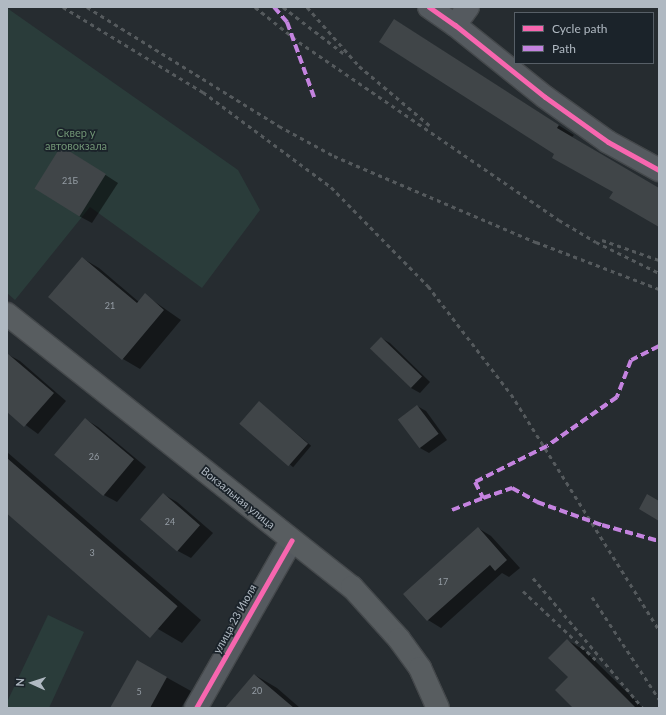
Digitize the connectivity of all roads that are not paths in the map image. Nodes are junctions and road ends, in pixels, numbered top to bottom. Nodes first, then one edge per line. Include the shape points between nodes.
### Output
1 (429, 7) edge
2 (468, 7) edge
3 (455, 25) junction
4 (659, 170) edge
5 (7, 314) edge
6 (292, 540) junction
7 (196, 708) edge
8 (438, 708) edge

1 - 3 street
2 - 3 street
3 - 4 street via 545,97 608,142
5 - 6 main road, Вокзальная улица
6 - 7 street, улица 23 Июля
6 - 8 main road, Вокзальная улица via 352,587 399,639 420,668

